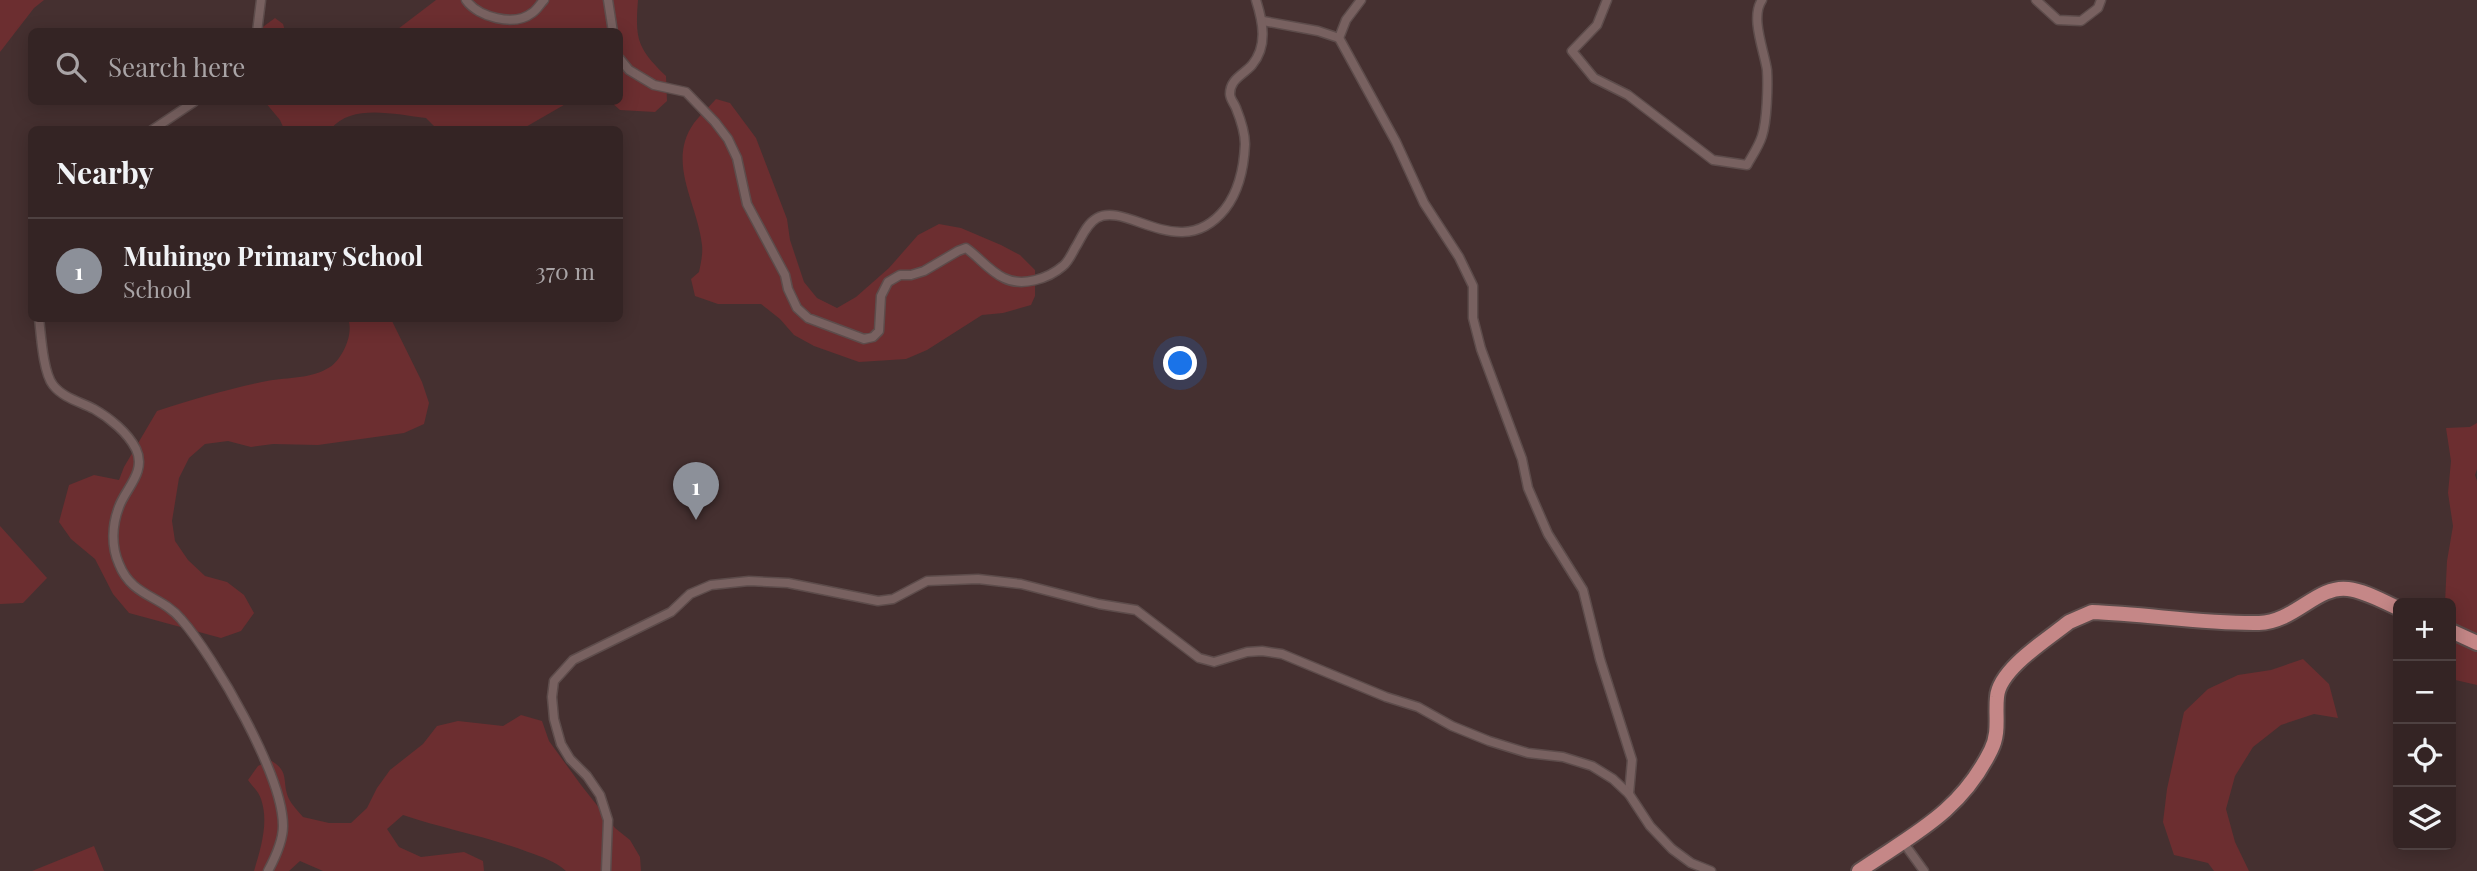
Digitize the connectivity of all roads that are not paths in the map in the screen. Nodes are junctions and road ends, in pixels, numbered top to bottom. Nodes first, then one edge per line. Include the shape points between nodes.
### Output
1 (261, 0) edge
2 (466, 0) edge
3 (544, 0) edge
4 (608, 0) edge
5 (1256, 0) edge
6 (1361, 0) edge
7 (1607, 0) edge
8 (1762, 0) edge
9 (2036, 0) edge
10 (2101, 0) edge
11 (1263, 21) junction
12 (258, 28) edge
13 (612, 28) edge
14 (1339, 38) junction
15 (623, 63) edge
16 (190, 105) edge
17 (158, 126) edge
18 (40, 322) edge
19 (2393, 606) edge
20 (2456, 633) edge
21 (2477, 643) edge
22 (1629, 794) junction
23 (1903, 842) junction
24 (268, 871) edge
25 (606, 871) edge
26 (1711, 871) edge
27 (1858, 871) edge
28 (1924, 871) edge

1 - 12 street
2 - 3 street via 494,18 515,19 531,14
4 - 13 street
5 - 11 street
6 - 14 street
7 - 8 street via 1597,25 1572,51 1594,78 1628,95 1713,160 1747,165 1762,136 1766,103 1767,70 1758,17
9 - 10 street via 2058,20 2081,21
11 - 14 street
11 - 15 street via 1265,33 1256,59 1230,89 1245,142 1233,199 1218,218 1199,230 1171,232 1108,215 1097,218 1063,266 1028,282 1005,279 966,248 924,271 888,282 881,296 879,331 864,339 808,318 797,308 747,204 728,139 686,92 654,85
14 - 22 street via 1424,203 1473,286 1473,318 1481,349 1522,459 1528,488 1548,534 1583,590 1632,760
16 - 17 street
18 - 24 street via 52,384 118,426 137,450 138,470 112,532 118,564 135,589 180,617 259,746 283,826
19 - 23 main road via 2367,594 2334,589 2274,622 2092,612 2080,616 2008,671 1997,697 1997,733 1976,774 1941,817
20 - 21 main road
22 - 25 street via 1592,766 1489,741 1418,707 1282,654 1247,652 1214,662 1199,658 1136,610 1122,606 978,579 927,581 893,599 878,601 788,583 749,581 711,585 690,594 671,611 573,660 554,681 552,697 561,744 600,795 608,820
22 - 26 street via 1672,849
23 - 27 main road
23 - 28 street

